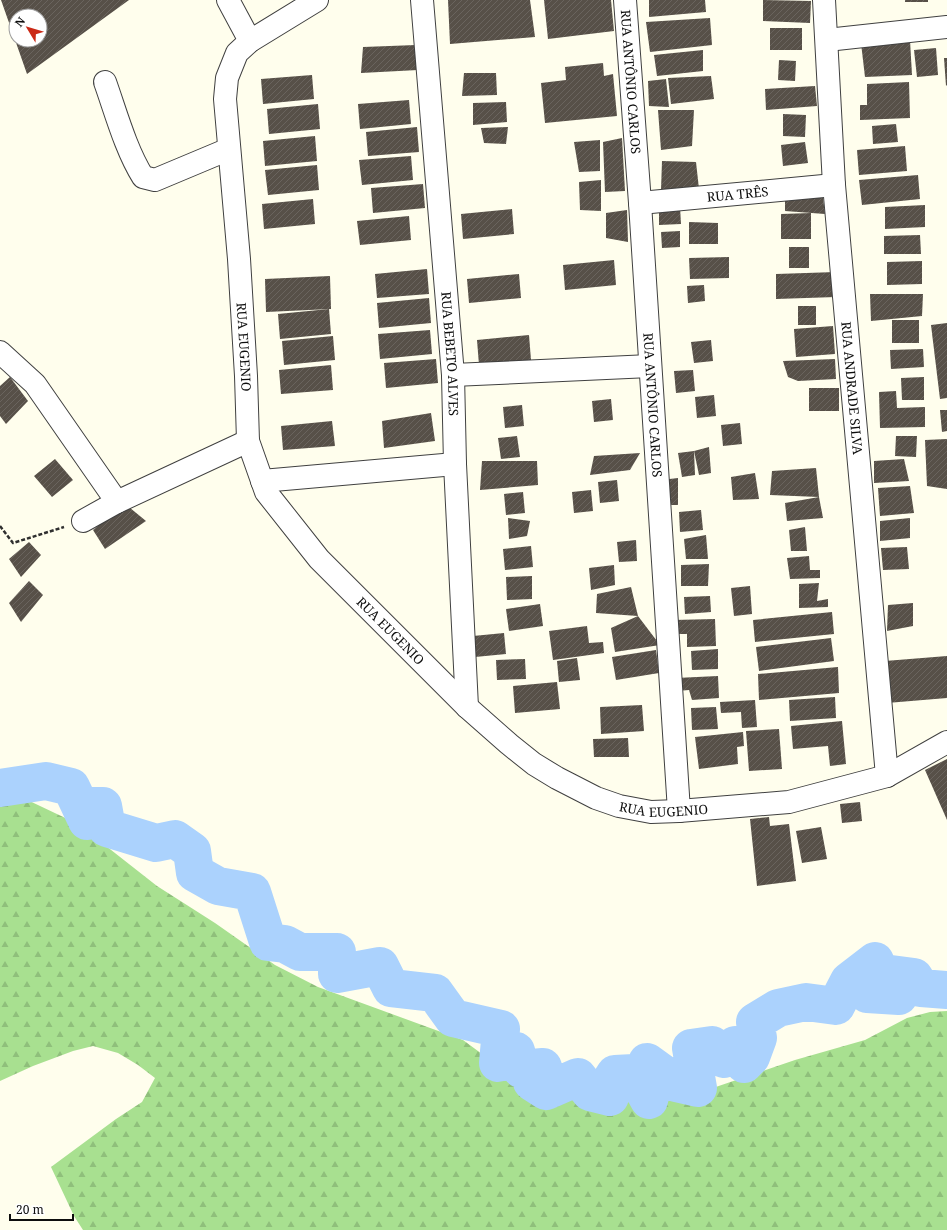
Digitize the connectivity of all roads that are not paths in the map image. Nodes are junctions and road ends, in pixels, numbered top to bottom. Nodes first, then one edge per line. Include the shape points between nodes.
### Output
1 (228, 0) edge
2 (317, 0) edge
3 (422, 0) edge
4 (625, 0) edge
5 (824, 0) edge
6 (947, 27) edge
7 (827, 40) junction
8 (244, 47) junction
9 (105, 82) dead end
10 (229, 148) junction
11 (834, 185) junction
12 (640, 203) junction
13 (0, 352) edge
14 (650, 366) junction
15 (454, 375) junction
16 (248, 441) junction
17 (455, 464) junction
18 (262, 481) junction
19 (117, 502) junction
20 (83, 520) road end
21 (467, 707) junction
22 (947, 742) edge
23 (887, 776) junction
24 (679, 811) junction

1 - 8 street
2 - 8 street
3 - 15 street, RUA BEBETO ALVES
4 - 12 street, RUA ANTÔNIO CARLOS
5 - 7 street, RUA ANDRADE SILVA
6 - 7 street
7 - 11 street, RUA ANDRADE SILVA
8 - 10 street, RUA EUGENIO via 227,78 225,90
9 - 10 street via 134,160 143,177 155,180
10 - 16 street, RUA EUGENIO via 239,259
11 - 12 street, RUA TRÊS
11 - 23 street, RUA ANDRADE SILVA
12 - 14 street, RUA ANTÔNIO CARLOS
13 - 19 street via 35,384
14 - 15 street
14 - 24 street, RUA ANTÔNIO CARLOS
15 - 17 street, RUA BEBETO ALVES
16 - 18 street, RUA EUGENIO
16 - 19 street
17 - 18 street
17 - 21 street, RUA BEBETO ALVES
18 - 21 street, RUA EUGENIO via 266,492 319,559
19 - 20 street
21 - 24 street, RUA EUGENIO via 529,760 573,787 619,806 650,812
22 - 23 street, RUA EUGENIO
23 - 24 street, RUA EUGENIO via 789,802

